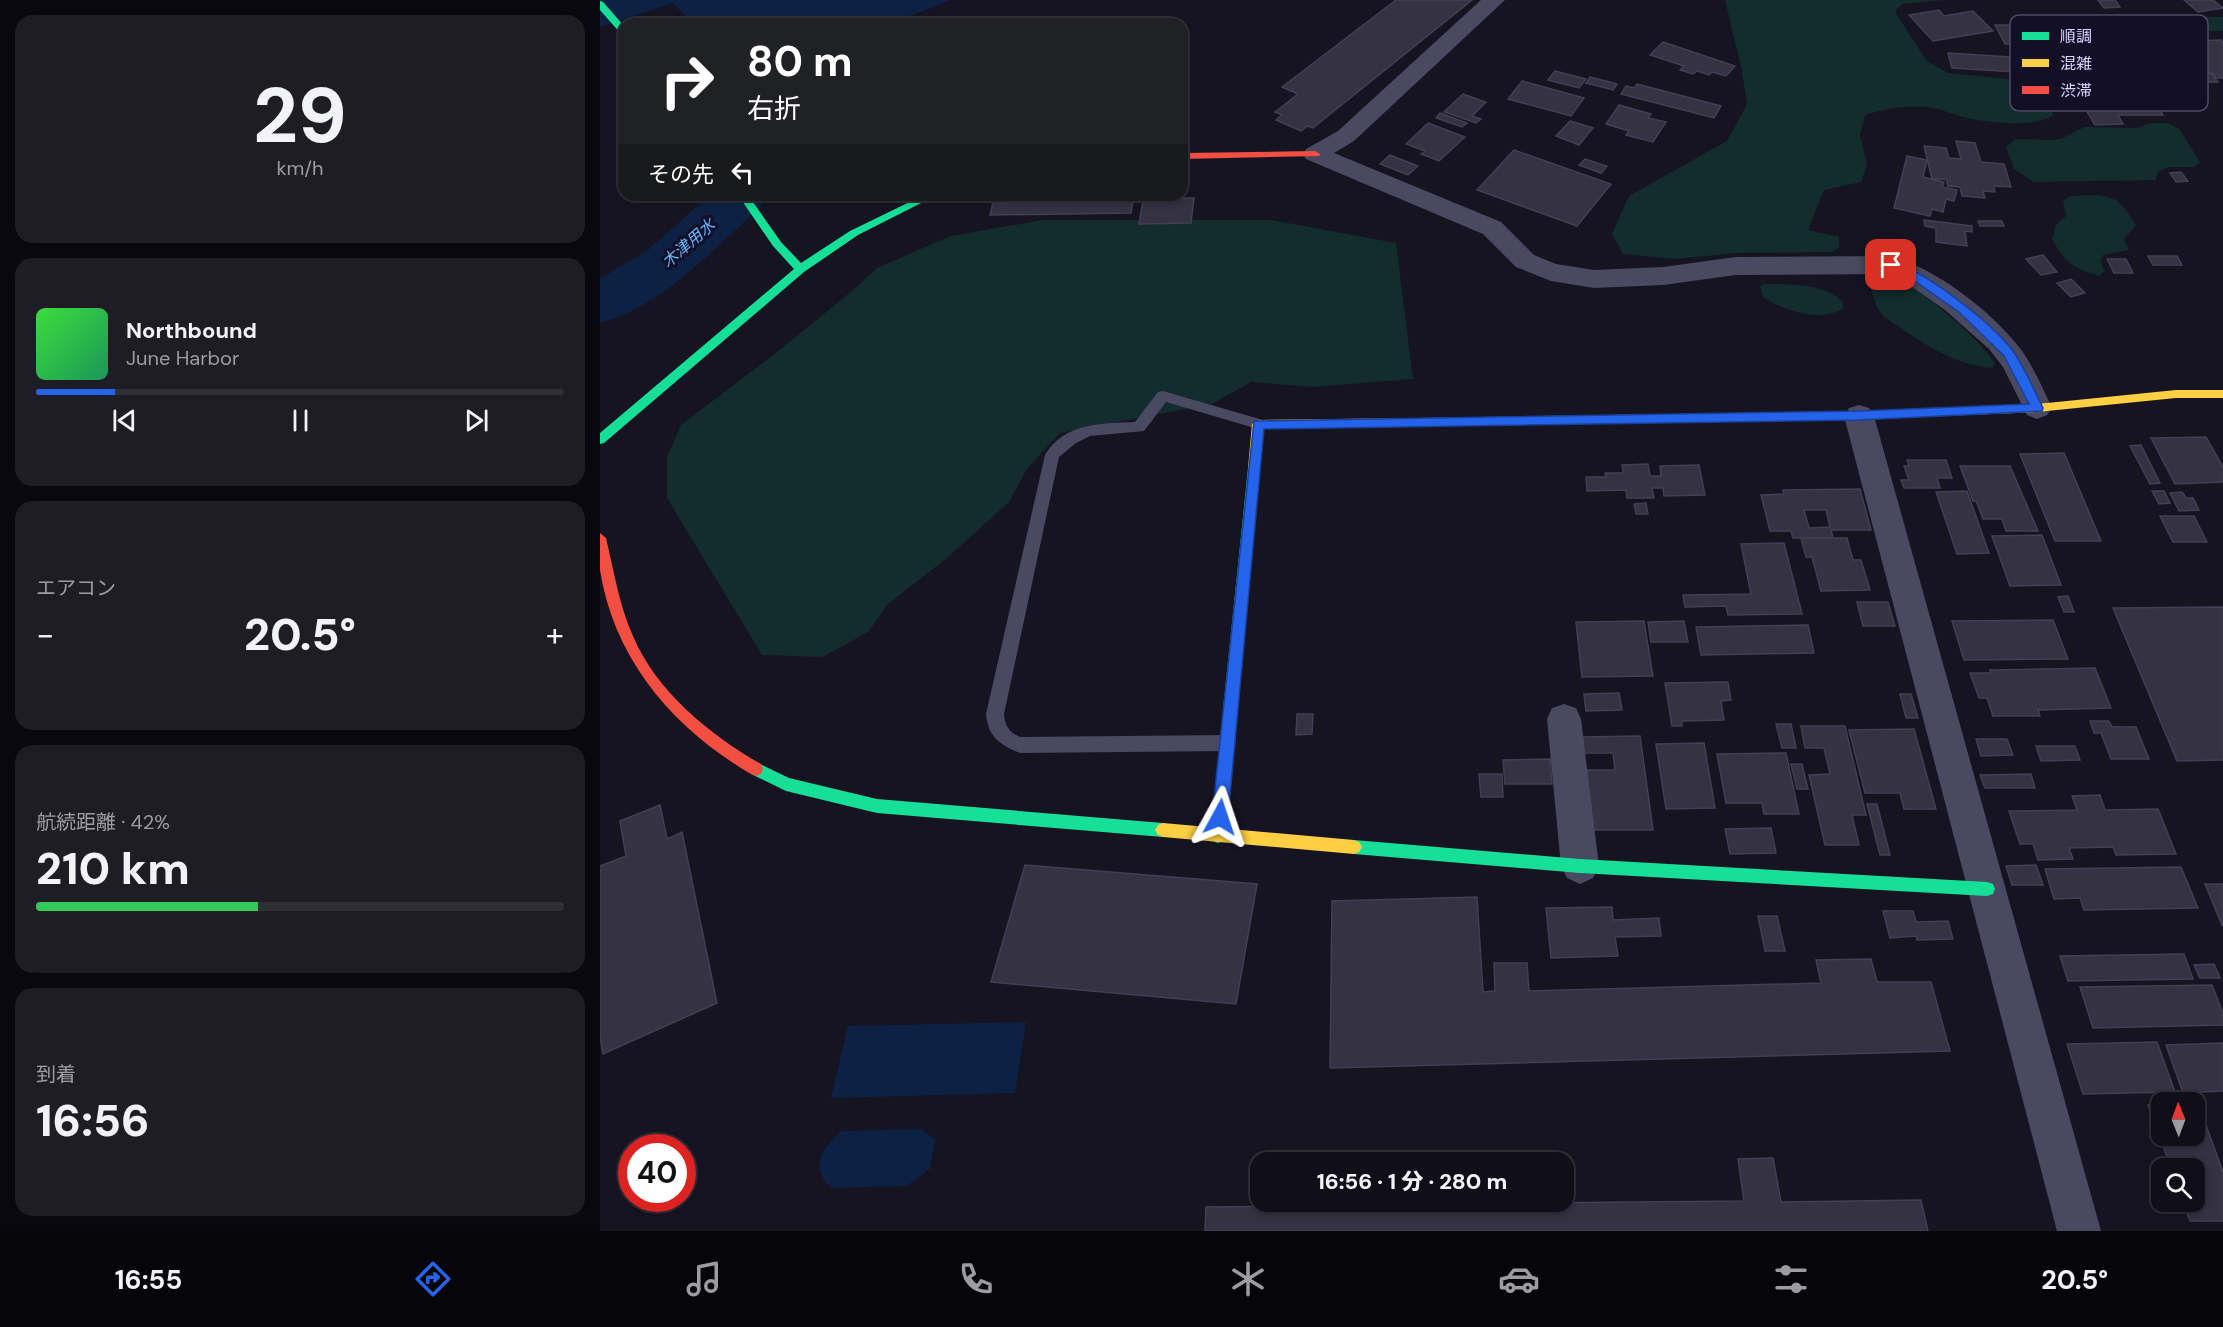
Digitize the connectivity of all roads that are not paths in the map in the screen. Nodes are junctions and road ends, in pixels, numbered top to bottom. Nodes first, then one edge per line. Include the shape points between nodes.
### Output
1 (1494, 0) edge
2 (600, 4) edge
3 (618, 25) edge
4 (1315, 154) junction
5 (1188, 156) edge
6 (747, 201) edge
7 (920, 201) edge
8 (800, 270) junction
9 (2223, 394) edge
10 (2037, 408) junction
11 (1859, 416) junction
12 (1258, 424) junction
13 (600, 440) edge
14 (600, 538) edge
15 (1564, 719) dead end
16 (1227, 743) junction
17 (1218, 836) junction
18 (1580, 866) junction
19 (1987, 889) junction
20 (2079, 1231) edge

1 - 4 street via 1346,136
2 - 3 street
4 - 5 street
4 - 10 street via 1492,228 1524,261 1551,272 1594,279 1663,276 1736,266 1891,265 1907,270 1963,310 2008,354
6 - 8 street
7 - 8 street via 854,233
8 - 13 street
9 - 10 street via 2176,394
10 - 11 street
11 - 12 street
11 - 19 street
12 - 16 street
12 - 16 lane via 1163,396 1139,427 1098,428 1075,436 1052,455 995,714 1000,734 1020,745
14 - 17 street via 614,600 631,648 674,707 728,754 786,784 877,806
15 - 18 street
16 - 17 street
17 - 18 street
18 - 19 street
19 - 20 street

